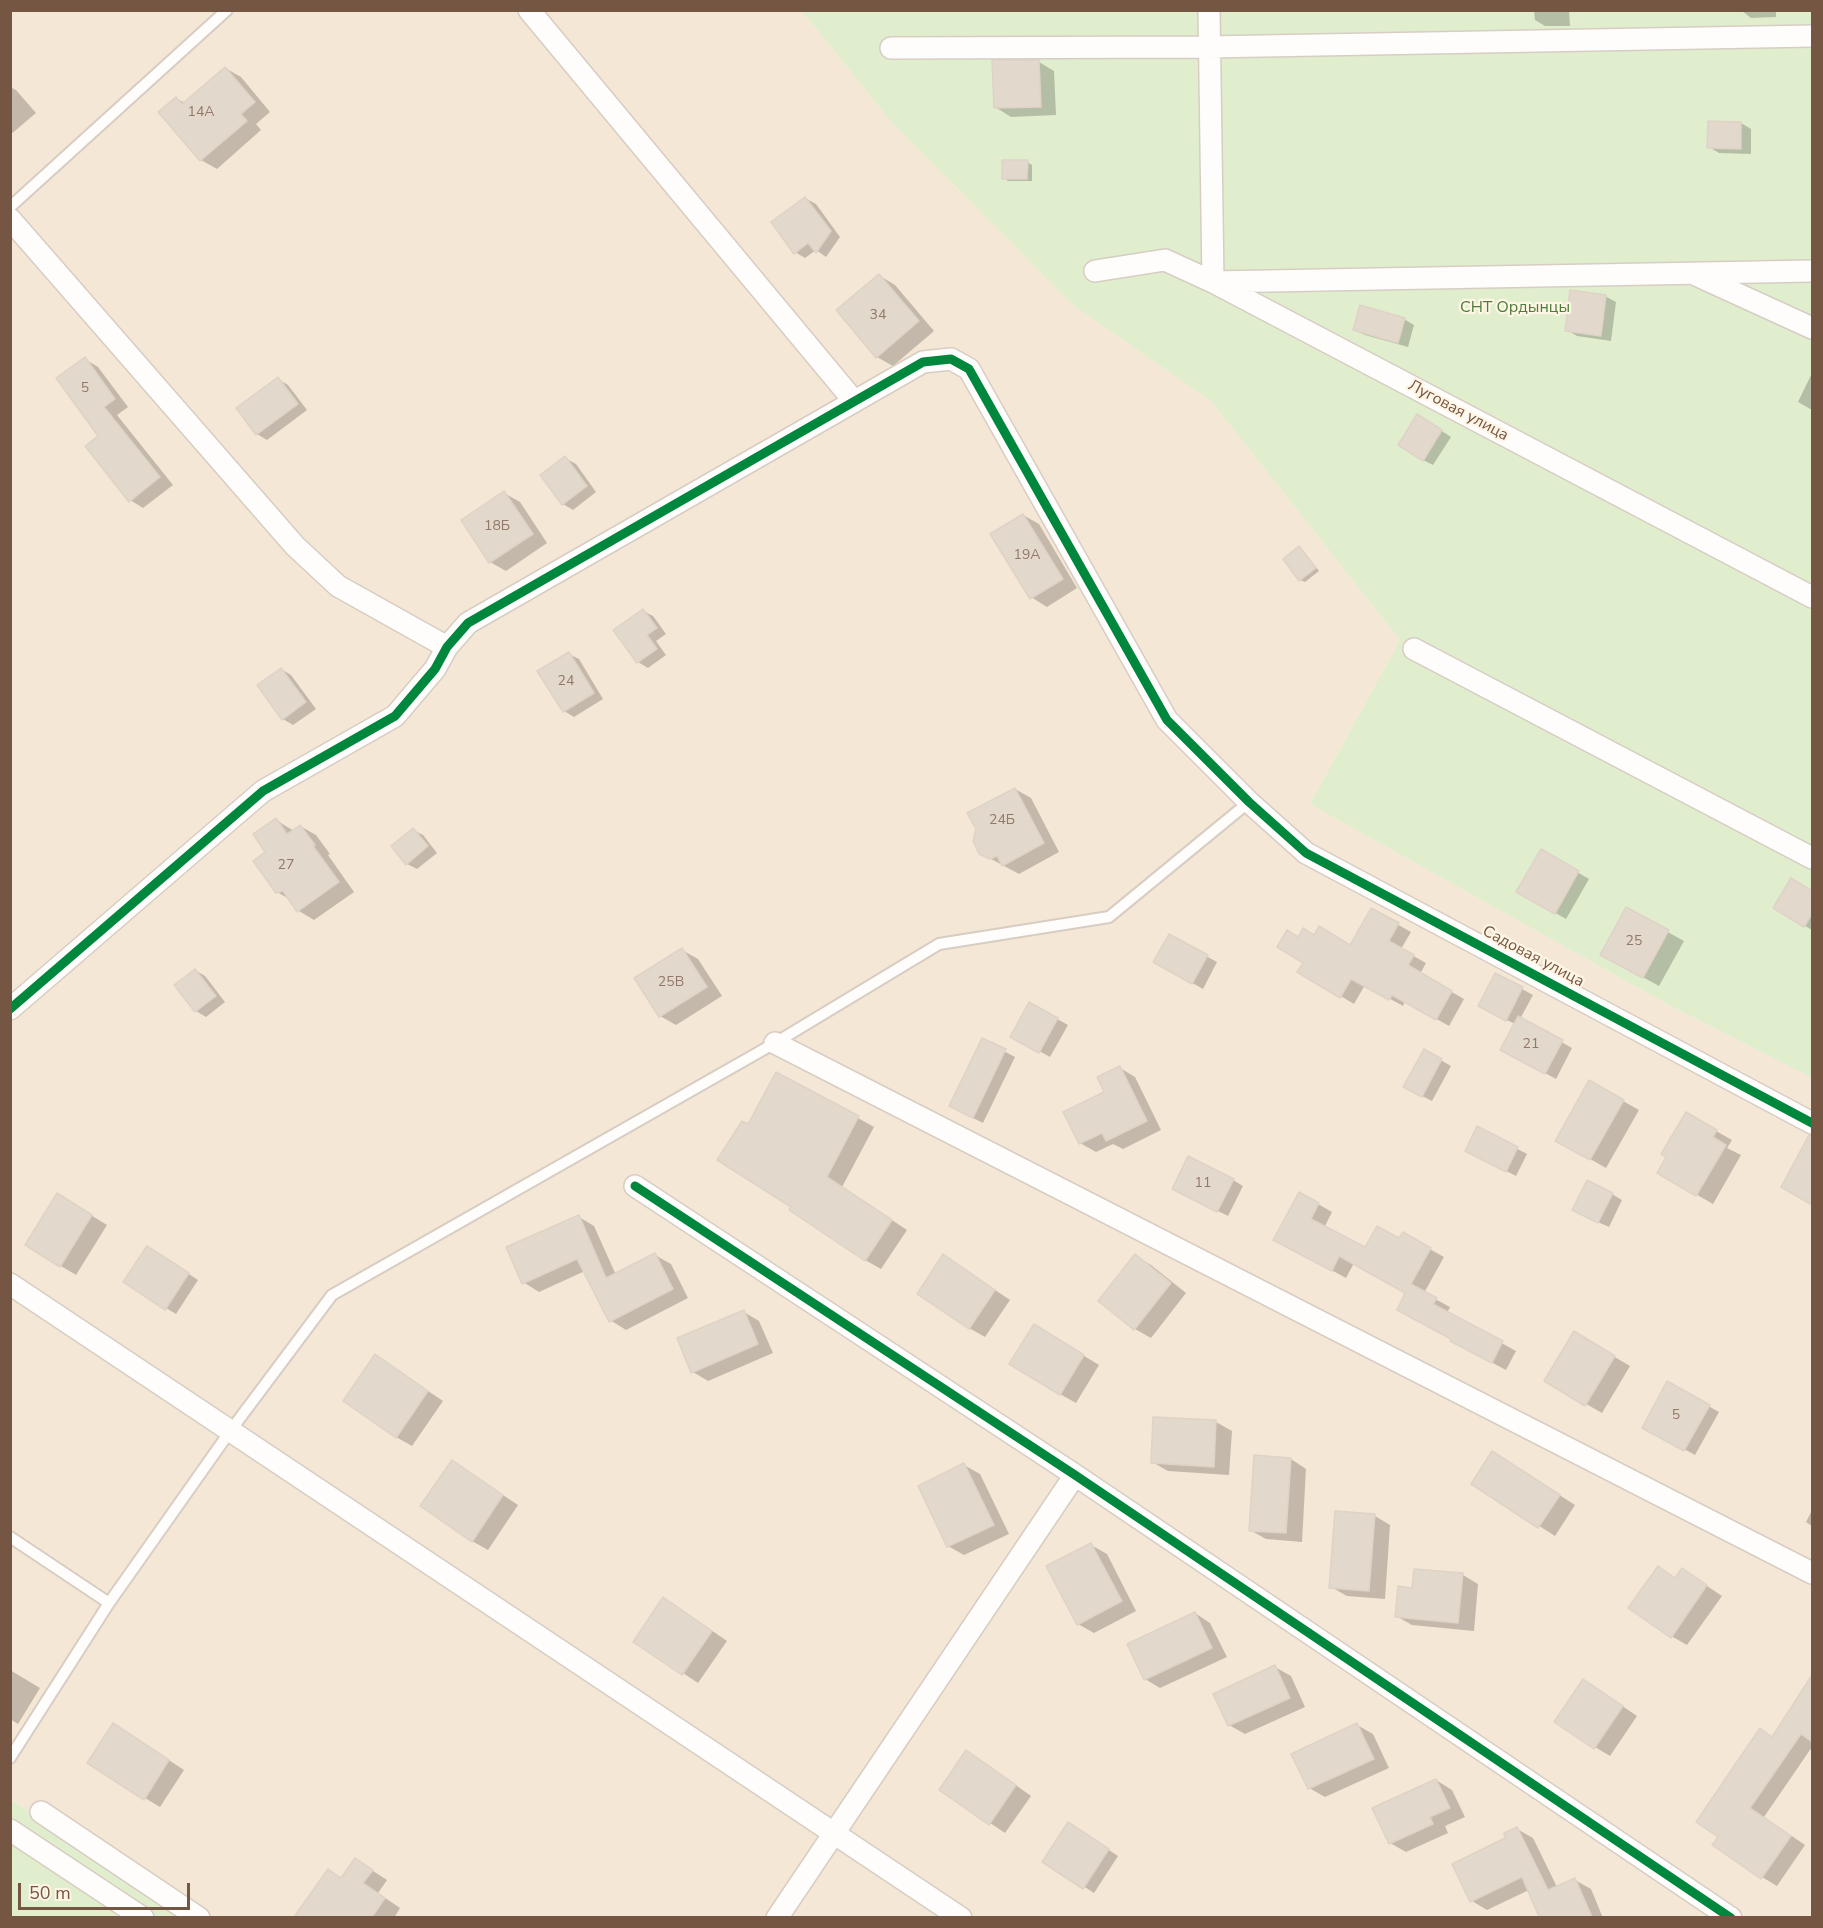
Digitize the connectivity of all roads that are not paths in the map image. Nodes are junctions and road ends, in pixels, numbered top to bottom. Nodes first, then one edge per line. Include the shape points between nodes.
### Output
1 (227, 10) edge
2 (529, 10) edge
3 (1209, 10) edge
4 (1812, 36) edge
5 (1208, 47) junction
6 (891, 48) dead end
7 (10, 207) edge
8 (10, 219) edge
9 (1095, 271) dead end
10 (1812, 271) edge
11 (1691, 273) junction
12 (1213, 282) junction
13 (1812, 328) edge
14 (854, 402) junction
15 (1812, 597) edge
16 (447, 647) junction
17 (1414, 649) dead end
18 (1250, 802) junction
19 (1812, 858) edge
20 (10, 1009) edge
21 (775, 1043) junction
22 (1812, 1123) edge
23 (635, 1186) dead end
24 (10, 1284) edge
25 (231, 1430) junction
26 (1075, 1475) junction
27 (10, 1537) edge
28 (1812, 1573) edge
29 (108, 1603) junction
30 (10, 1758) edge
31 (41, 1812) dead end
32 (10, 1830) edge
33 (835, 1834) junction
34 (143, 1917) edge
35 (199, 1917) edge
36 (777, 1917) edge
37 (961, 1917) edge
38 (1731, 1917) edge

1 - 7 lane
2 - 14 street
3 - 5 street
4 - 5 street
5 - 6 street
5 - 12 street
8 - 16 street via 294,546 338,586
9 - 12 street, Луговая улица via 1165,260
10 - 11 street
11 - 12 street
11 - 13 street
12 - 15 street, Луговая улица
14 - 16 street, Садовая улица via 468,623
14 - 18 street, Садовая улица via 923,362 951,359 969,369 1167,720
16 - 20 street, Садовая улица via 435,669 395,716 263,791
17 - 19 street
18 - 21 lane via 1109,917 939,944
18 - 22 street, Садовая улица via 1306,853
21 - 25 lane via 332,1294
21 - 28 street
23 - 26 street
24 - 25 street
25 - 29 lane
25 - 33 street
26 - 33 street
26 - 38 street
27 - 29 lane
29 - 30 lane
31 - 35 street
32 - 34 street
33 - 36 street
33 - 37 street

